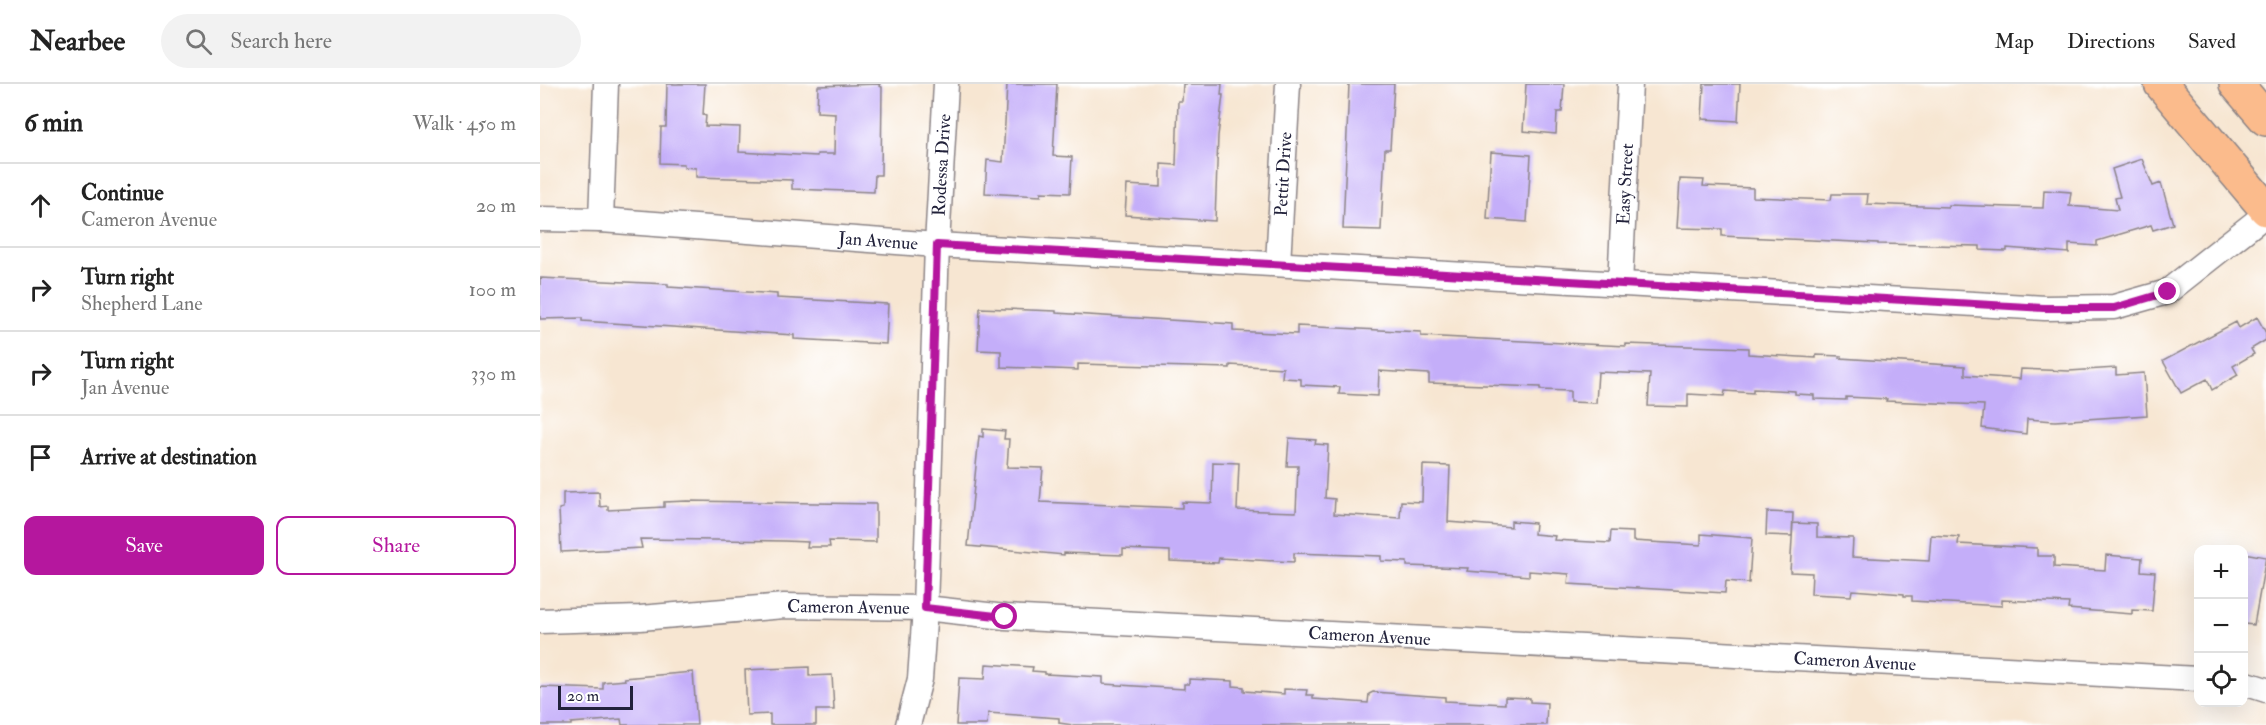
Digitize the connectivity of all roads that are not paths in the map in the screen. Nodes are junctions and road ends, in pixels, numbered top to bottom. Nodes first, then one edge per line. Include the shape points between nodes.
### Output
1 (606, 84) edge
2 (946, 84) edge
3 (1288, 84) edge
4 (1630, 84) edge
5 (2161, 84) edge
6 (2236, 84) edge
7 (2266, 119) edge
8 (2266, 212) edge
9 (540, 219) edge
10 (601, 220) junction
11 (937, 245) junction
12 (1278, 264) junction
13 (1620, 284) junction
14 (925, 608) junction
15 (540, 621) edge
16 (2194, 679) edge
17 (2248, 684) edge
18 (2266, 690) edge
19 (908, 725) edge

1 - 10 street
2 - 11 street, Rodessa Drive
3 - 12 street, Pettit Drive
4 - 13 street, Easy Street
5 - 8 highway
6 - 7 highway
8 - 13 street, Jan Avenue via 2168,292 2114,308 2044,308
9 - 10 street, Jan Avenue
10 - 11 street, Jan Avenue
11 - 12 street, Jan Avenue
11 - 14 street, Rodessa Drive
12 - 13 street, Jan Avenue
14 - 15 street, Cameron Avenue via 784,606 640,618
14 - 16 street, Cameron Avenue via 1017,618
14 - 19 street, Rodessa Drive via 920,680
17 - 18 street

